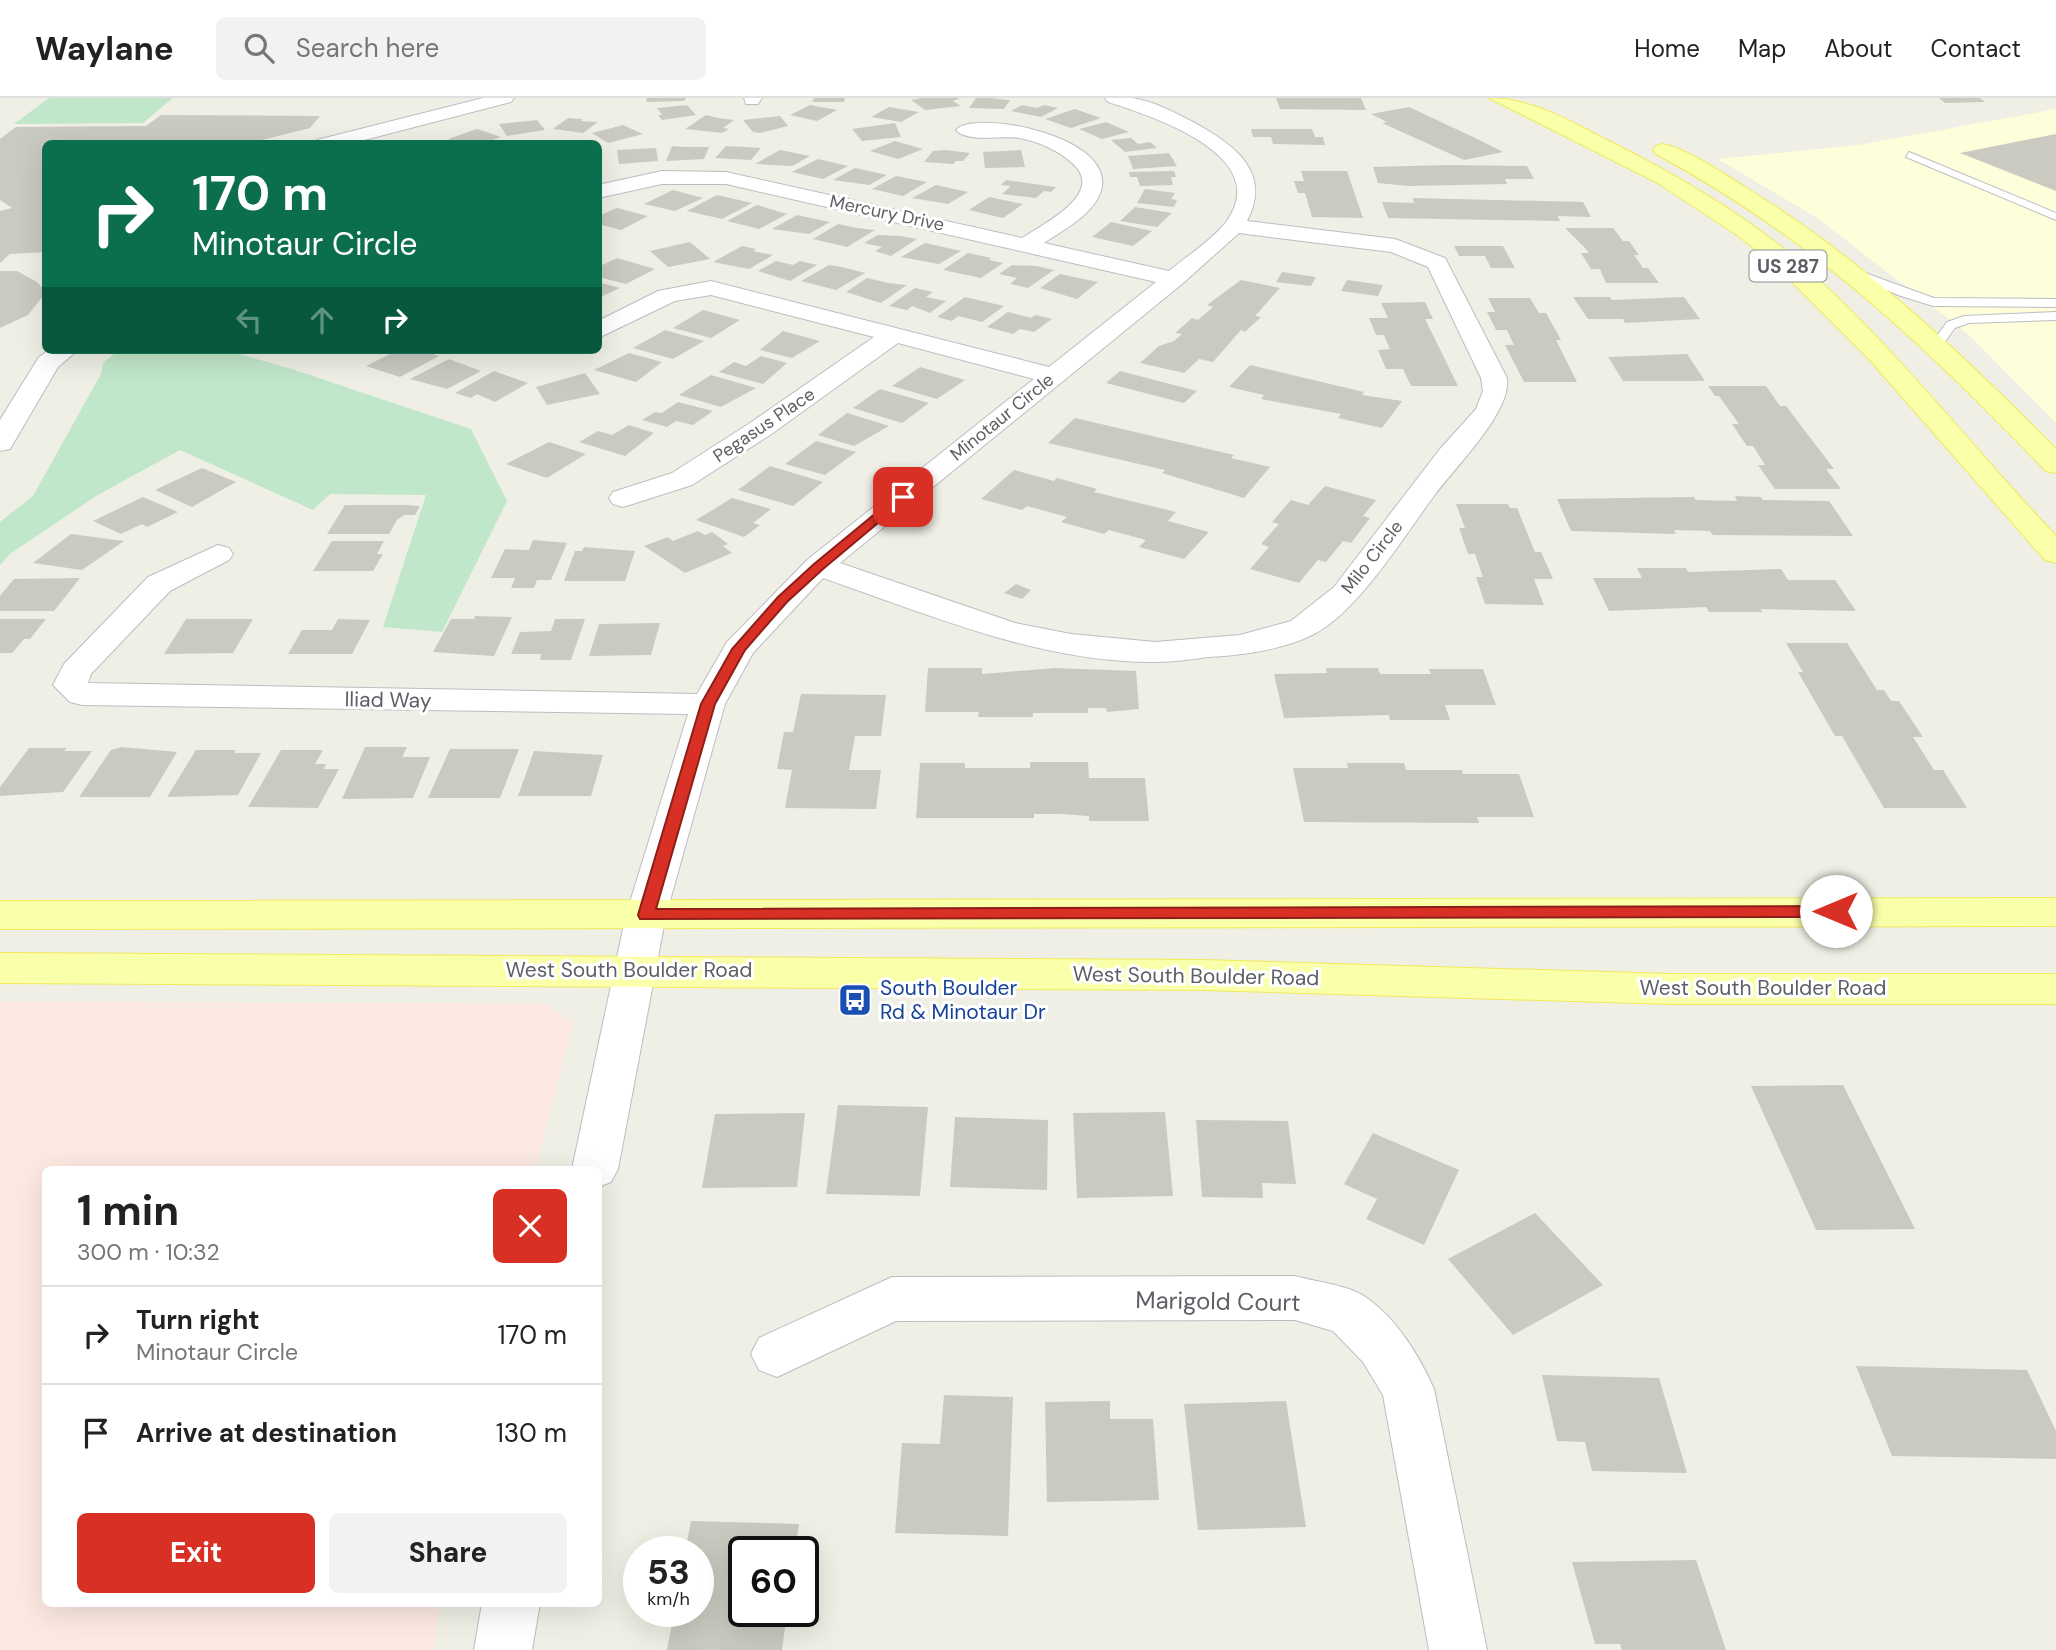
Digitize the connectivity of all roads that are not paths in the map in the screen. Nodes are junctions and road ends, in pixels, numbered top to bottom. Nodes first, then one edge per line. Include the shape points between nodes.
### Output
1 (505, 98) edge
2 (1114, 98) edge
3 (1498, 98) edge
4 (1546, 98) edge
5 (1587, 114) dead end
6 (966, 130) dead end
7 (340, 140) edge
8 (1647, 143) dead end
9 (1909, 155) dead end
10 (602, 188) edge
11 (2056, 217) edge
12 (1234, 226) junction
13 (1027, 245) junction
14 (1854, 272) junction
15 (1174, 279) junction
16 (2056, 303) edge
17 (2056, 316) edge
18 (602, 329) edge
19 (895, 334) junction
20 (1937, 344) junction
21 (60, 354) edge
22 (1053, 376) junction
23 (0, 443) edge
24 (2056, 466) edge
25 (623, 498) dead end
26 (218, 554) dead end
27 (2056, 554) edge
28 (818, 566) junction
29 (708, 704) junction
30 (2056, 912) edge
31 (0, 915) edge
32 (646, 915) junction
33 (0, 968) edge
34 (638, 970) junction
35 (2056, 989) edge
36 (596, 1166) edge
37 (777, 1354) dead end
38 (510, 1607) edge
39 (503, 1650) edge
40 (1458, 1650) edge

1 - 7 street
2 - 12 street, Minotaur Circle via 1163,114 1219,144 1246,183 1244,207
3 - 27 main road, US 287 via 1644,167 1787,264 1849,325
4 - 5 main road
6 - 13 street via 1020,132 1057,144 1091,170 1094,186 1085,202
8 - 14 main road, US 287 via 1757,204
9 - 11 lane
10 - 13 street, Mercury Drive via 675,177 726,178
12 - 15 street, Minotaur Circle
12 - 28 street, Milo Circle via 1395,246 1437,264 1494,378 1496,391 1488,411 1345,594 1302,628 1242,645 1155,652 1070,644 1007,631
13 - 15 street, Mercury Drive
14 - 16 lane via 1933,302
14 - 20 main road, US 287
15 - 22 street, Minotaur Circle
17 - 20 lane via 1968,319 1951,325
18 - 19 street via 692,287 736,292
19 - 22 street
19 - 25 street, Pegasus Place via 682,479
20 - 24 main road, US 287
21 - 23 street via 48,362
22 - 28 street, Minotaur Circle
26 - 29 street, Iliad Way via 159,584 76,671 70,685 82,695
28 - 29 street, Minotaur Circle via 739,649
29 - 32 street, Minotaur Circle
30 - 32 main road
31 - 32 main road
32 - 34 street, Minotaur Circle
33 - 34 main road, West South Boulder Road
34 - 35 main road, West South Boulder Road via 1203,975 1671,989
34 - 36 street, Minotaur Circle
37 - 40 street, Marigold Court via 892,1299 1295,1298 1349,1313 1381,1346 1408,1389
38 - 39 street

